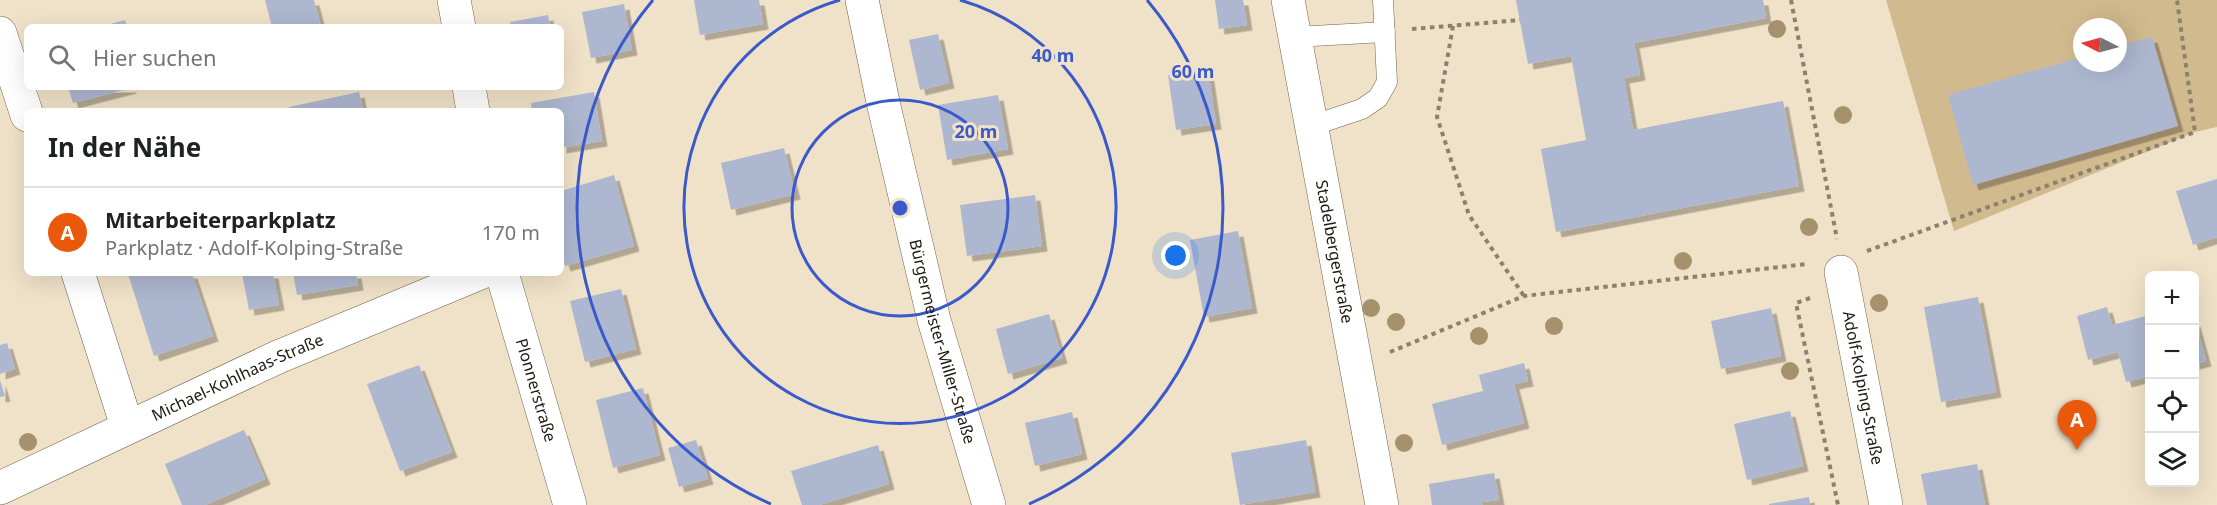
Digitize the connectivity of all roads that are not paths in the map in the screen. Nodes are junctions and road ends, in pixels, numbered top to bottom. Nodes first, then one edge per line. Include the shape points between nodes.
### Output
1 (454, 0) edge
2 (862, 0) edge
3 (1288, 0) edge
4 (1383, 0) edge
5 (458, 24) edge
6 (1385, 32) junction
7 (0, 33) edge
8 (1295, 37) junction
9 (470, 90) edge
10 (25, 108) edge
11 (472, 108) edge
12 (1311, 126) junction
13 (1842, 273) road end
14 (79, 276) edge
15 (473, 276) edge
16 (503, 276) edge
17 (127, 426) junction
18 (0, 488) edge
19 (570, 505) edge
20 (989, 505) edge
21 (1382, 505) edge
22 (1886, 505) edge

1 - 5 street
2 - 20 street, Bürgermeister-Miller-Straße via 934,320
3 - 8 street, Stadelbergerstraße
4 - 6 lane
6 - 8 lane
6 - 12 lane via 1387,81 1378,98 1362,110
7 - 10 street
8 - 12 street, Stadelbergerstraße
9 - 11 street
12 - 21 street, Stadelbergerstraße
13 - 22 street, Adolf-Kolping-Straße
14 - 17 street
15 - 17 street, Michael-Kohlhaas-Straße via 278,357
16 - 19 street, Plonnerstraße
17 - 18 street, Michael-Kohlhaas-Straße

